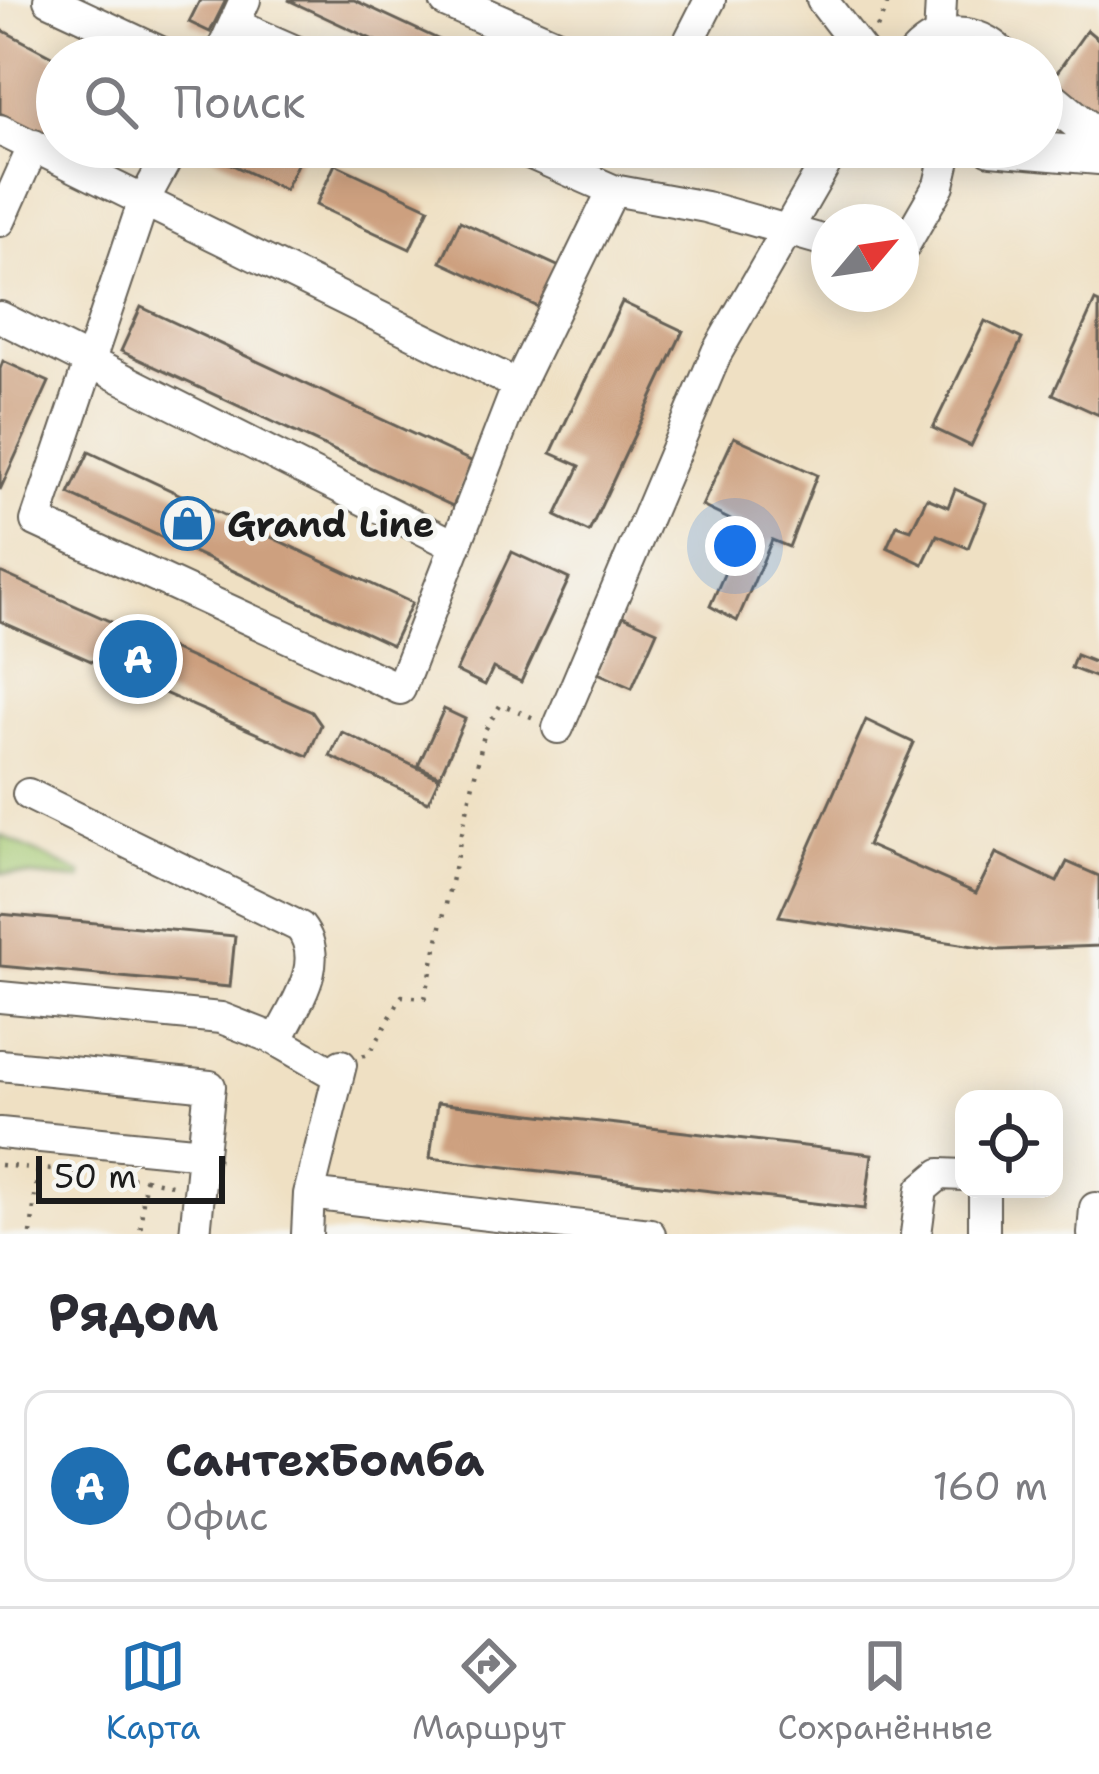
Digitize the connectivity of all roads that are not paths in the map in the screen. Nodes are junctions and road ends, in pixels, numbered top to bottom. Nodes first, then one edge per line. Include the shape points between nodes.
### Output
1 (49, 0) edge
2 (448, 0) edge
3 (822, 0) edge
4 (940, 0) edge
5 (239, 12) edge
6 (126, 36) edge
7 (276, 36) edge
8 (530, 36) edge
9 (850, 36) edge
10 (930, 36) edge
11 (1063, 109) edge
12 (0, 130) edge
13 (1099, 139) edge
14 (34, 145) joint
15 (1063, 153) edge
16 (1099, 156) edge
17 (80, 168) edge
18 (161, 168) edge
19 (563, 168) edge
20 (824, 168) edge
21 (943, 168) edge
22 (613, 190) junction
23 (144, 200) junction
24 (919, 220) edge
25 (0, 221) edge
26 (790, 231) junction
27 (811, 237) edge
28 (0, 317) edge
29 (91, 363) junction
30 (518, 385) junction
31 (456, 546) junction
32 (558, 728) road end
33 (28, 794) dead end
34 (0, 997) edge
35 (277, 1041) junction
36 (0, 1064) edge
37 (1, 1133) edge
38 (0, 1150) edge
39 (203, 1153) junction
40 (955, 1175) edge
41 (309, 1194) junction
42 (984, 1198) edge
43 (195, 1234) edge
44 (307, 1234) edge
45 (650, 1234) edge
46 (916, 1234) edge
47 (984, 1234) edge

1 - 6 street
2 - 8 main road
3 - 9 street
4 - 10 street
5 - 7 street
11 - 13 main road
12 - 14 street
14 - 25 street
15 - 16 main road
17 - 23 street
18 - 23 street
19 - 22 street
20 - 26 street
21 - 24 street
22 - 26 street
22 - 30 street
23 - 29 street
23 - 30 street
26 - 27 street
26 - 32 street via 716,352
28 - 29 street
29 - 31 street
29 - 31 street via 37,521 400,688
30 - 31 street
33 - 35 street via 300,927 314,962
34 - 35 street via 220,1018
35 - 41 street via 339,1071
36 - 39 street via 210,1085
37 - 38 street
37 - 39 street
39 - 43 street
40 - 46 street via 940,1174 922,1189
41 - 44 street
41 - 45 street
42 - 47 street

